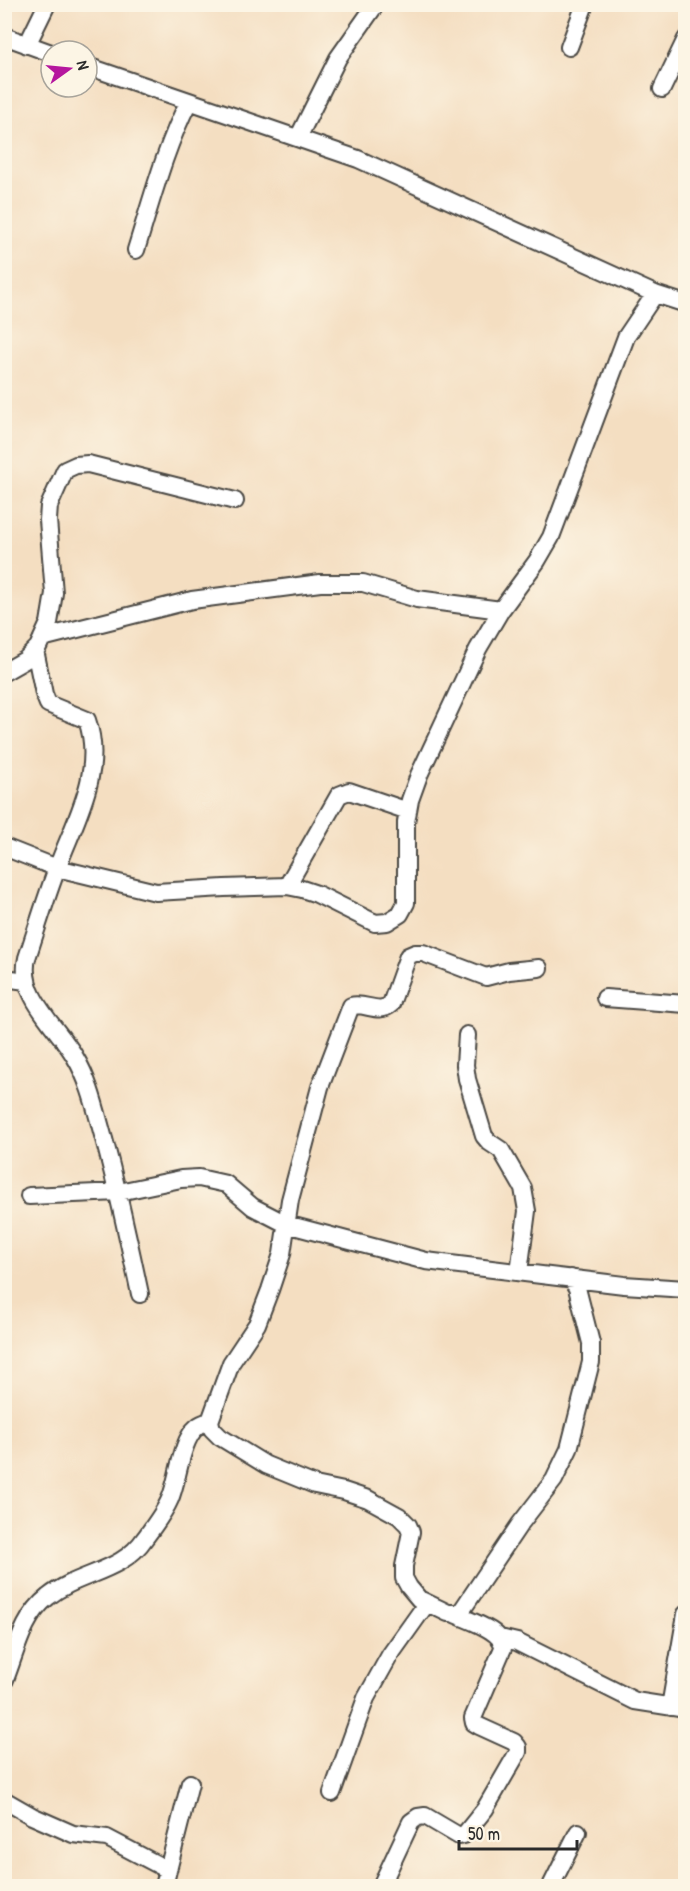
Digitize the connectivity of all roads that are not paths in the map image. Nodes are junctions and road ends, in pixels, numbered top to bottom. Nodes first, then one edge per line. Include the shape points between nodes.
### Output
1 (47, 4) edge
2 (376, 4) edge
3 (585, 4) edge
4 (4, 36) edge
5 (686, 39) edge
6 (27, 45) junction
7 (569, 47) dead end
8 (39, 49) edge
9 (99, 70) edge
10 (663, 89) dead end
11 (189, 101) junction
12 (298, 138) junction
13 (136, 250) dead end
14 (655, 294) junction
15 (684, 302) edge
16 (235, 501) dead end
17 (501, 610) junction
18 (39, 644) junction
19 (4, 672) edge
20 (408, 812) junction
21 (4, 847) edge
22 (57, 868) junction
23 (287, 886) junction
24 (539, 968) dead end
25 (4, 978) edge
26 (26, 981) junction
27 (605, 998) dead end
28 (686, 1004) edge
29 (467, 1035) dead end
30 (119, 1192) junction
31 (29, 1196) dead end
32 (286, 1224) junction
33 (519, 1272) junction
34 (571, 1278) junction
35 (686, 1289) edge
36 (140, 1294) dead end
37 (210, 1421) junction
38 (428, 1603) junction
39 (455, 1614) junction
40 (686, 1614) edge
41 (500, 1638) junction
42 (4, 1682) edge
43 (678, 1708) edge
44 (190, 1783) dead end
45 (332, 1793) dead end
46 (4, 1800) edge
47 (578, 1832) dead end
48 (168, 1870) junction
49 (164, 1887) edge
50 (381, 1887) edge
51 (551, 1887) edge

1 - 6 street
2 - 12 street via 338,58
3 - 7 street
4 - 6 street
5 - 10 street
6 - 8 street
9 - 11 street
11 - 12 street
11 - 13 street via 164,159
12 - 14 street via 358,159
14 - 15 street
14 - 17 street via 626,337 550,537
16 - 18 street via 88,464 64,470 49,507 54,593 49,623
17 - 18 street via 417,599 363,583 320,583 192,600
17 - 20 street via 466,671 419,775
18 - 19 street via 26,660
18 - 22 street via 48,704 87,720 94,758 88,788
20 - 23 street via 350,791 339,795
20 - 23 street via 406,903 400,914 387,922 375,923 317,894
21 - 22 street
22 - 23 street via 156,892
22 - 26 street via 27,958
24 - 32 street via 486,977 415,953 408,956 391,1004 381,1009 351,1006 320,1087
25 - 26 street
26 - 30 street via 32,996 75,1056 86,1080
27 - 28 street
29 - 33 street via 467,1079 484,1136 501,1150 524,1188 527,1211
30 - 31 street
30 - 32 street via 181,1179 216,1180
30 - 36 street
32 - 33 street via 426,1261
32 - 37 street via 282,1254 257,1324 231,1363
33 - 34 street
34 - 35 street
34 - 39 street via 588,1332 591,1362 569,1449 554,1479 467,1604
37 - 38 street via 220,1437 266,1466 368,1499 399,1516 411,1532 404,1578 419,1599
37 - 42 street via 194,1431 179,1461 169,1501 144,1540 125,1560 74,1582 40,1605 22,1633
38 - 39 street
38 - 45 street via 390,1655 366,1698
39 - 41 street
40 - 43 street
41 - 43 street via 517,1642 635,1701
41 - 50 street via 503,1648 473,1718 474,1723 514,1743 518,1752 485,1809 464,1835 459,1836 425,1816 411,1822
44 - 48 street
46 - 48 street via 73,1834 107,1838
47 - 51 street
48 - 49 street

